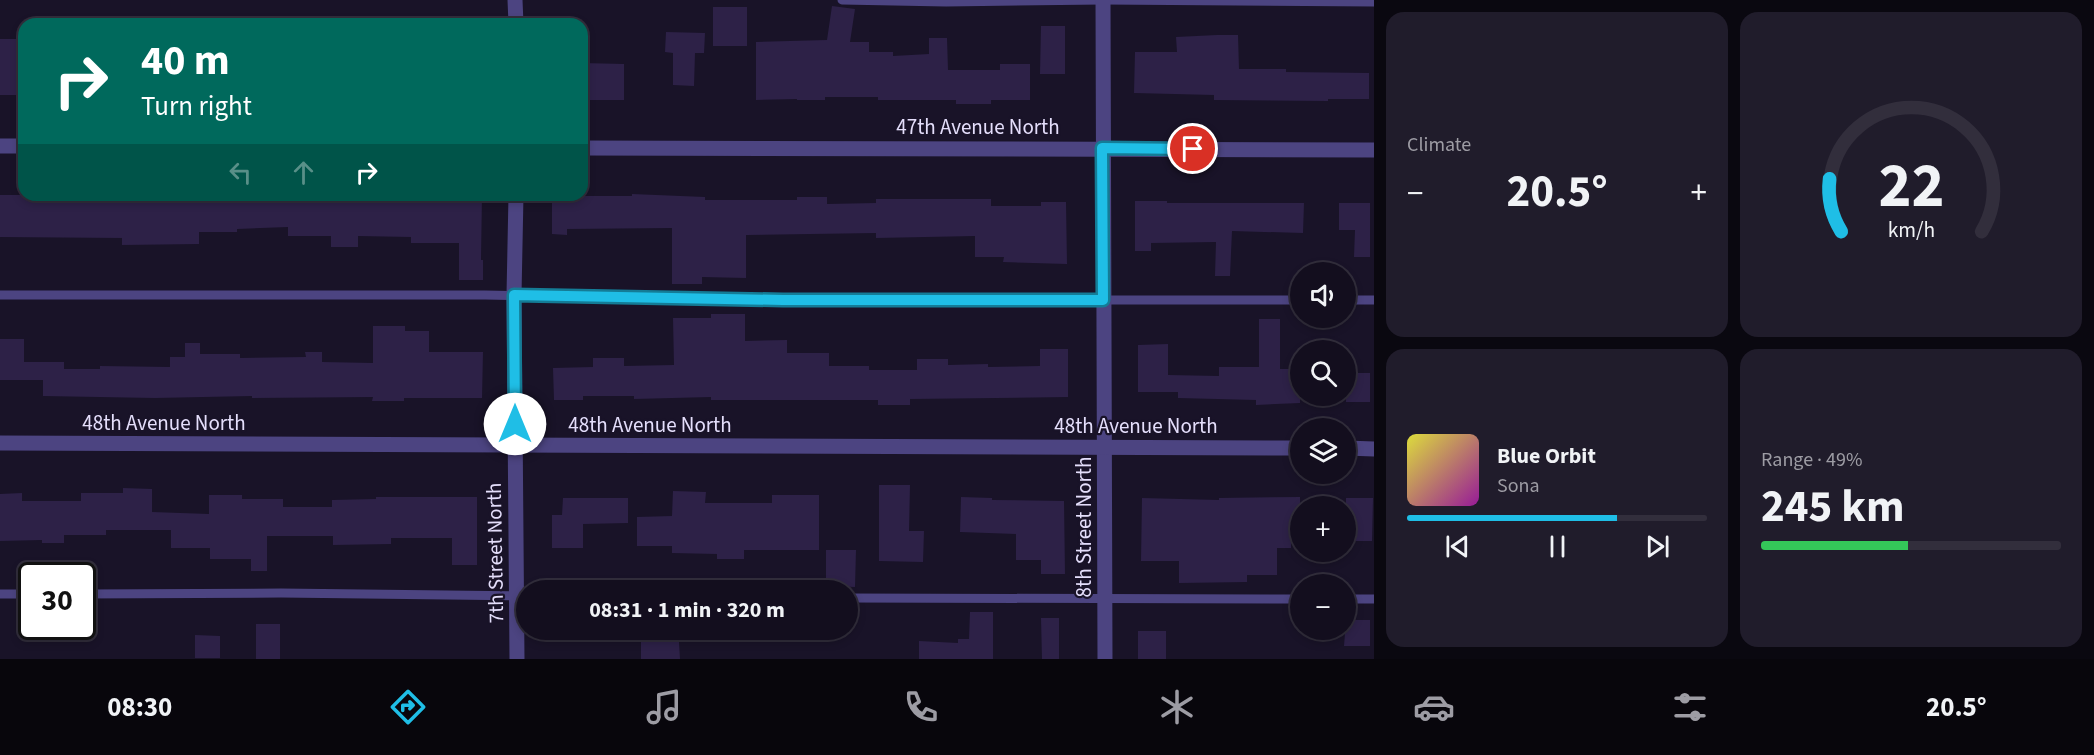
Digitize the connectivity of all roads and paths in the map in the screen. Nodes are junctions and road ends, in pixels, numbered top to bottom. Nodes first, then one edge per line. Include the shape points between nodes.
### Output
1 (515, 0) edge
2 (842, 0) edge
3 (1103, 0) edge
4 (1374, 2) edge
5 (516, 18) edge
6 (0, 146) edge
7 (18, 146) edge
8 (588, 148) edge
9 (1102, 148) junction
10 (1374, 150) edge
11 (516, 201) edge
12 (0, 295) edge
13 (514, 295) junction
14 (1103, 300) junction
15 (1290, 300) edge
16 (1356, 300) edge
17 (1374, 300) edge
18 (0, 443) edge
19 (515, 446) junction
20 (1105, 446) junction
21 (1290, 448) edge
22 (1356, 448) edge
23 (1374, 449) edge
24 (521, 580) edge
25 (0, 594) edge
26 (18, 594) edge
27 (96, 594) edge
28 (516, 596) edge
29 (858, 598) edge
30 (1105, 598) junction
31 (1290, 599) edge
32 (1356, 599) edge
33 (1374, 599) edge
34 (519, 640) edge
35 (517, 659) edge
36 (1105, 659) edge

1 - 5 street
2 - 3 lane
3 - 4 lane
3 - 9 street, 8th Street North
6 - 7 street
8 - 9 street, 47th Avenue North
9 - 10 street, 47th Avenue North
9 - 14 street, 8th Street North
11 - 13 street, 7th Street North
12 - 13 lane
13 - 14 lane
13 - 19 street, 7th Street North
14 - 15 lane
14 - 20 street, 8th Street North
16 - 17 lane
18 - 19 street, 48th Avenue North
19 - 20 street, 48th Avenue North
19 - 24 street, 7th Street North
20 - 21 street, 48th Avenue North
20 - 30 street, 8th Street North
22 - 23 street
25 - 26 lane
27 - 28 lane
29 - 30 lane
30 - 31 lane
30 - 36 street, 8th Street North
32 - 33 lane
34 - 35 street, 7th Street North

